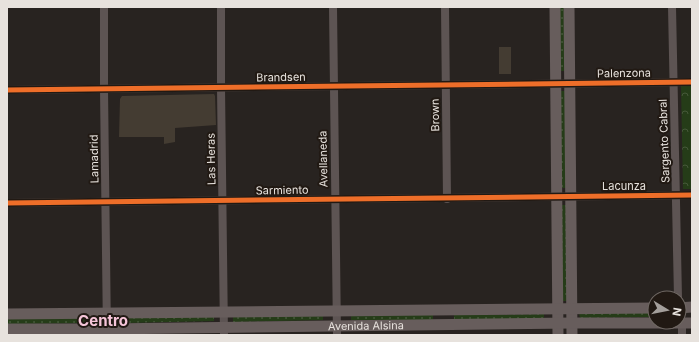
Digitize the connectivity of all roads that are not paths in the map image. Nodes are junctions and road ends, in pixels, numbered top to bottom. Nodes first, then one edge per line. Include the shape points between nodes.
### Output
1 (104, 7) edge
2 (222, 7) edge
3 (333, 7) edge
4 (445, 7) edge
5 (555, 7) edge
6 (568, 7) edge
7 (672, 7) edge
8 (673, 82) junction
9 (692, 82) edge
10 (555, 83) junction
11 (569, 83) junction
12 (445, 85) junction
13 (334, 86) junction
14 (221, 87) junction
15 (104, 89) junction
16 (7, 90) edge
17 (677, 196) junction
18 (692, 196) edge
19 (556, 197) junction
20 (570, 197) junction
21 (447, 199) junction
22 (335, 200) junction
23 (222, 201) junction
24 (105, 202) junction
25 (7, 203) edge
26 (678, 290) edge
27 (558, 308) junction
28 (571, 308) junction
29 (647, 308) edge
30 (443, 309) junction
31 (336, 310) junction
32 (224, 312) junction
33 (107, 313) junction
34 (7, 314) edge
35 (558, 323) junction
36 (572, 323) junction
37 (647, 323) edge
38 (443, 324) junction
39 (7, 329) edge
40 (337, 330) edge
41 (224, 331) edge
42 (107, 332) edge
43 (558, 335) edge
44 (572, 335) edge

1 - 15 street, Lamadrid
2 - 14 street, Las Heras
3 - 13 street, Avellaneda
4 - 12 street, Brown
5 - 10 main road
6 - 11 main road
7 - 8 street, Sargento Cabral
8 - 9 street, Palenzona
8 - 11 street, Palenzona
8 - 17 street, Sargento Cabral
10 - 11 street, Palenzona
10 - 12 street, Brandsen
10 - 19 main road
11 - 20 main road
12 - 13 street, Brandsen
12 - 21 street, Brown
13 - 14 street, Brandsen
13 - 22 street, Avellaneda
14 - 15 street, Brandsen
14 - 23 street, Las Heras
15 - 16 street, Brandsen
15 - 24 street, Lamadrid
17 - 18 street, Lacunza
17 - 20 street, Lacunza
17 - 26 street, Sargento Cabral
19 - 20 street, Lacunza
19 - 21 street, Sarmiento
19 - 27 main road
20 - 28 main road
21 - 22 street, Sarmiento
22 - 23 street, Sarmiento
22 - 31 street, Avellaneda
23 - 24 street, Sarmiento
23 - 32 street, Las Heras
24 - 25 street, Sarmiento
24 - 33 street, Lamadrid
27 - 28 main road, Avenida Alsina
27 - 30 main road, Avenida Alsina
27 - 35 main road
28 - 29 main road, Avenida Alsina
28 - 36 main road
30 - 31 main road, Avenida Alsina
30 - 38 main road
31 - 32 main road, Avenida Alsina
31 - 40 street, Avellaneda
32 - 33 main road, Avenida Alsina
32 - 41 street, Las Heras
33 - 34 main road, Avenida Alsina
33 - 42 street, Lamadrid
35 - 36 main road, Avenida Alsina
35 - 38 main road, Avenida Alsina
35 - 43 main road
36 - 37 main road, Avenida Alsina
36 - 44 main road
38 - 40 main road, Avenida Alsina
39 - 42 main road, Avenida Alsina
40 - 41 main road, Avenida Alsina
41 - 42 main road, Avenida Alsina

